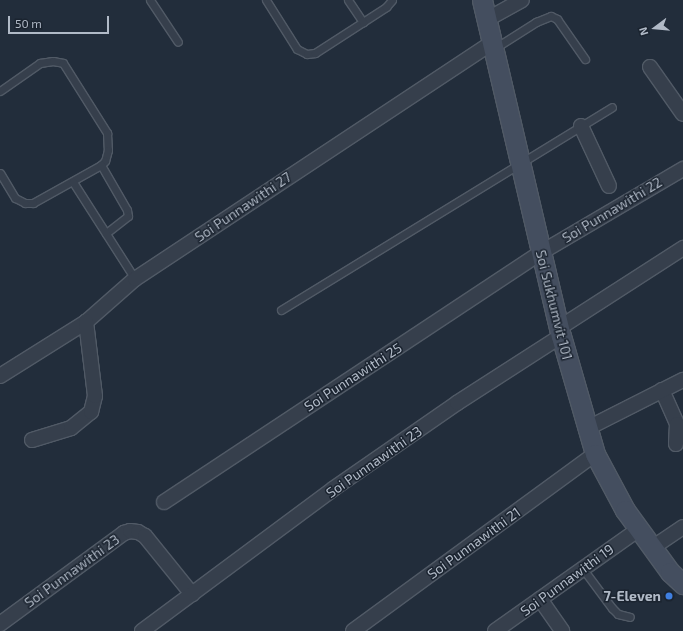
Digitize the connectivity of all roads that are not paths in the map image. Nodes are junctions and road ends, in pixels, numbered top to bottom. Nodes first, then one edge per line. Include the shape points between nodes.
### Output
1 (150, 0) edge
2 (266, 0) edge
3 (348, 0) edge
4 (392, 0) edge
5 (482, 0) edge
6 (522, 0) edge
7 (486, 20) junction
8 (363, 22) junction
9 (178, 42) dead end
10 (491, 46) junction
11 (585, 59) dead end
12 (650, 67) dead end
13 (0, 91) edge
14 (612, 107) dead end
15 (682, 110) edge
16 (581, 126) junction
17 (520, 163) junction
18 (101, 165) junction
19 (683, 169) edge
20 (0, 173) edge
21 (73, 182) junction
22 (609, 186) dead end
23 (106, 233) junction
24 (683, 248) edge
25 (542, 252) junction
26 (135, 279) junction
27 (281, 310) dead end
28 (86, 322) junction
29 (560, 332) junction
30 (0, 376) edge
31 (683, 380) edge
32 (662, 390) junction
33 (586, 429) junction
34 (32, 440) dead end
35 (676, 444) dead end
36 (595, 454) junction
37 (164, 502) dead end
38 (683, 527) edge
39 (639, 529) junction
40 (652, 548) junction
41 (583, 569) junction
42 (683, 584) edge
43 (192, 594) junction
44 (540, 599) junction
45 (630, 617) dead end
46 (0, 624) edge
47 (142, 631) edge
48 (353, 631) edge
49 (496, 631) edge
50 (562, 631) edge

1 - 9 lane
2 - 8 lane via 297,49 307,54 314,53
3 - 8 lane
4 - 8 lane
5 - 7 street, Soi Sukhumvit 101
6 - 7 street
7 - 10 street, Soi Sukhumvit 101
10 - 11 lane via 551,16 557,20
10 - 17 street, Soi Sukhumvit 101
10 - 26 street, Soi Punnawithi 27
12 - 15 street
13 - 18 lane via 40,63 53,61 65,65 107,133 108,154
14 - 16 lane
16 - 17 lane
16 - 22 street
17 - 25 street, Soi Sukhumvit 101
17 - 27 lane via 440,215
18 - 21 lane
18 - 23 lane via 128,216
19 - 25 street, Soi Punnawithi 22
20 - 21 lane via 15,198 25,203 39,202
21 - 23 lane
23 - 26 lane
24 - 29 street, Soi Punnawithi 23
25 - 29 street, Soi Sukhumvit 101
25 - 37 street, Soi Punnawithi 25
26 - 28 street, Soi Punnawithi 27
28 - 30 street, Soi Punnawithi 27
28 - 34 street via 95,396 91,412 71,428
29 - 33 street, Soi Sukhumvit 101
29 - 43 street, Soi Punnawithi 23 via 333,489
31 - 32 street
32 - 33 street
32 - 35 street via 677,424
33 - 36 street, Soi Sukhumvit 101
36 - 39 street, Soi Sukhumvit 101 via 608,481
36 - 48 street, Soi Punnawithi 21
38 - 40 street
39 - 40 street, Soi Sukhumvit 101
39 - 41 street, Soi Punnawithi 19
40 - 42 street, Soi Sukhumvit 101
41 - 44 street, Soi Punnawithi 19
41 - 45 lane via 612,608 618,614
43 - 46 street, Soi Punnawithi 23 via 145,536 130,531
43 - 47 street, Soi Punnawithi 23
44 - 49 street, Soi Punnawithi 19
44 - 50 street

